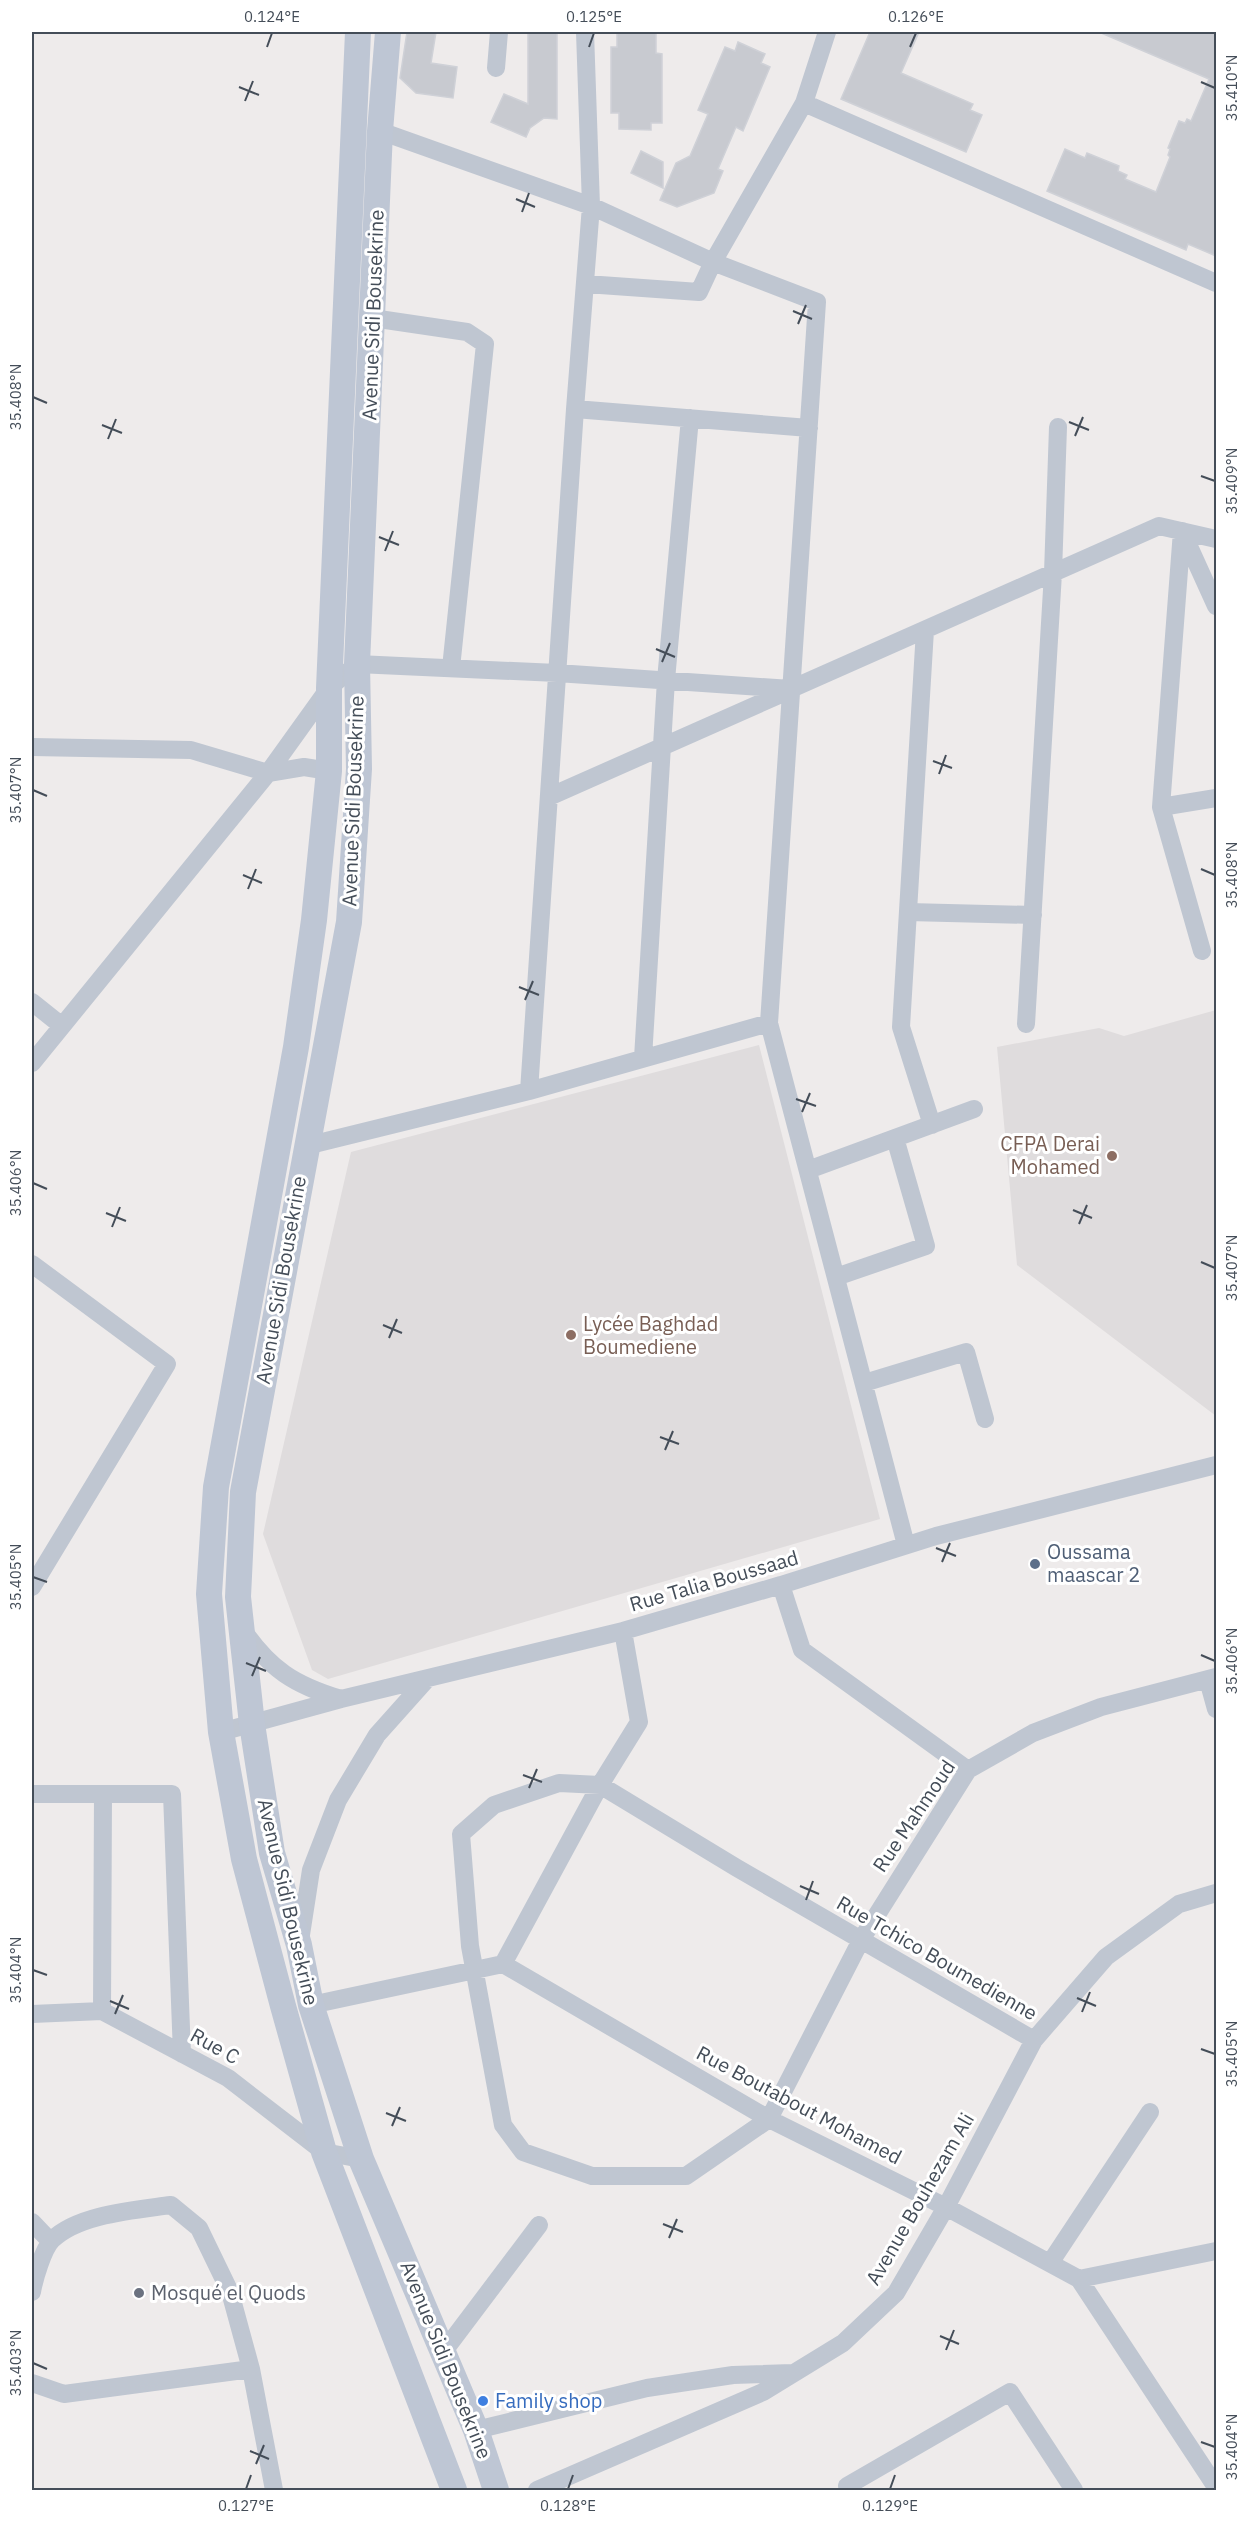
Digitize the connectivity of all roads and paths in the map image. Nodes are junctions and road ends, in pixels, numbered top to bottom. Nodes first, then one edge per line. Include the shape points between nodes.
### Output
1 (358, 32) edge
2 (388, 32) edge
3 (499, 32) edge
4 (585, 32) edge
5 (828, 32) edge
6 (496, 68) dead end
7 (804, 102) junction
8 (380, 131) junction
9 (591, 206) junction
10 (713, 262) junction
11 (1216, 283) edge
12 (586, 284) junction
13 (372, 318) junction
14 (575, 409) junction
15 (690, 418) junction
16 (1059, 427) dead end
17 (809, 428) junction
18 (1182, 531) junction
19 (1216, 539) edge
20 (1053, 573) junction
21 (1216, 606) edge
22 (926, 630) junction
23 (357, 664) junction
24 (451, 668) junction
25 (556, 673) junction
26 (666, 680) junction
27 (329, 688) junction
28 (791, 689) junction
29 (662, 745) junction
30 (32, 747) edge
31 (329, 771) junction
32 (268, 773) junction
33 (551, 796) junction
34 (1216, 798) edge
35 (1161, 807) junction
36 (908, 912) junction
37 (1033, 915) junction
38 (1202, 951) dead end
39 (32, 1002) edge
40 (769, 1023) junction
41 (1026, 1024) dead end
42 (62, 1026) junction
43 (643, 1058) junction
44 (32, 1063) edge
45 (529, 1091) junction
46 (974, 1109) dead end
47 (932, 1125) junction
48 (895, 1138) junction
49 (306, 1146) junction
50 (808, 1170) junction
51 (32, 1264) edge
52 (836, 1277) junction
53 (864, 1383) junction
54 (985, 1419) dead end
55 (1216, 1465) edge
56 (906, 1545) junction
57 (782, 1585) junction
58 (32, 1587) edge
59 (241, 1628) junction
60 (623, 1631) junction
61 (427, 1678) junction
62 (1212, 1679) edge
63 (341, 1699) junction
64 (1216, 1709) edge
65 (252, 1724) junction
66 (221, 1732) junction
67 (968, 1770) junction
68 (600, 1785) junction
69 (32, 1794) edge
70 (103, 1794) junction
71 (1216, 1893) edge
72 (861, 1940) junction
73 (299, 1945) junction
74 (503, 1964) junction
75 (475, 1972) junction
76 (311, 2005) junction
77 (102, 2011) junction
78 (32, 2014) edge
79 (1034, 2040) junction
80 (182, 2054) junction
81 (1150, 2112) dead end
82 (769, 2119) junction
83 (324, 2152) junction
84 (361, 2159) junction
85 (946, 2207) junction
86 (32, 2222) edge
87 (539, 2225) dead end
88 (50, 2241) junction
89 (1216, 2251) edge
90 (1050, 2263) junction
91 (1079, 2278) junction
92 (32, 2292) edge
93 (444, 2351) junction
94 (251, 2369) junction
95 (795, 2373) junction
96 (32, 2381) edge
97 (476, 2430) junction
98 (1216, 2487) edge
99 (844, 2489) edge
100 (274, 2490) edge
101 (454, 2490) edge
102 (496, 2490) edge
103 (537, 2490) edge
104 (1074, 2490) edge

1 - 27 main road
2 - 8 main road, Avenue Sidi Bousekrine
3 - 6 street
4 - 9 street
5 - 7 street
7 - 10 street
7 - 11 street
8 - 9 street
8 - 13 main road, Avenue Sidi Bousekrine
9 - 10 street
9 - 12 street
10 - 12 street via 699,292
10 - 17 street via 817,303
12 - 14 street
13 - 23 main road, Avenue Sidi Bousekrine
13 - 24 street via 467,332 485,344
14 - 15 street
14 - 25 street
15 - 17 street
15 - 26 street
16 - 20 street
17 - 28 street
18 - 19 street
18 - 20 street via 1159,526
18 - 21 street
18 - 35 street
20 - 22 street
20 - 37 street
22 - 28 street
22 - 36 street
23 - 24 street
23 - 27 street
23 - 49 main road, Avenue Sidi Bousekrine via 359,769 349,922
24 - 25 street
25 - 26 street
25 - 33 street
26 - 28 street
26 - 29 street
27 - 31 main road
27 - 32 street
28 - 29 street
28 - 40 street
29 - 33 street
29 - 43 street
30 - 32 street via 191,750
31 - 32 street via 304,768
31 - 66 main road via 296,1047 216,1487 209,1594
32 - 42 street
33 - 45 street
34 - 35 street
35 - 38 street
36 - 37 street
36 - 47 street via 901,1027
37 - 41 street
39 - 42 street
40 - 43 street
40 - 50 street
42 - 44 street
43 - 45 street
45 - 49 street
46 - 47 street
47 - 48 street
48 - 50 street
48 - 52 street via 926,1246
49 - 59 main road, Avenue Sidi Bousekrine via 243,1491 238,1597
50 - 52 street
51 - 58 street via 166,1364
52 - 53 street
53 - 54 street via 966,1352
53 - 56 street
55 - 56 street, Rue Talia Boussaad
56 - 57 street, Rue Talia Boussaad
57 - 60 street, Rue Talia Boussaad
57 - 67 street via 801,1650
59 - 63 street via 259,1654 283,1675 310,1690
59 - 65 main road, Avenue Sidi Bousekrine
60 - 61 street, Rue Talia Boussaad
60 - 68 street via 639,1722
61 - 63 street, Rue Talia Boussaad
61 - 73 street via 377,1735 338,1800 312,1870
62 - 64 street
62 - 67 street, Rue Mahmoud via 1101,1707 1033,1733
63 - 65 street, Rue Talia Boussaad
65 - 66 street, Rue Talia Boussaad
65 - 73 main road, Avenue Sidi Bousekrine via 272,1853
66 - 83 main road via 244,1858
67 - 72 street, Rue Mahmoud
68 - 72 street, Rue Tchico Boumedienne
68 - 74 street
68 - 75 street via 559,1783 495,1805 461,1834
69 - 70 street
70 - 77 street
70 - 80 street via 172,1794
71 - 79 street, Avenue Bouhezam Ali via 1179,1904 1106,1957
72 - 79 street, Rue Tchico Boumedienne
72 - 82 street, Rue Mahmoud
73 - 76 main road, Avenue Sidi Bousekrine
74 - 75 street
74 - 82 street, Rue Boutabout Mohamed
75 - 76 street
75 - 82 street via 503,2125 523,2152 592,2176 686,2176
76 - 84 main road, Avenue Sidi Bousekrine
77 - 78 street
77 - 80 street, Rue C
79 - 85 street, Avenue Bouhezam Ali
80 - 83 street, Rue C via 228,2078
81 - 90 street
82 - 85 street, Rue Boutabout Mohamed
83 - 84 street, Rue C
83 - 101 main road
84 - 93 main road, Avenue Sidi Bousekrine
85 - 90 street, Rue Boutabout Mohamed
85 - 95 street, Avenue Bouhezam Ali via 896,2292 843,2343
86 - 88 street
87 - 93 street
88 - 92 street
88 - 94 street via 74,2225 171,2205 200,2228 230,2292
89 - 91 street
90 - 91 street, Rue Boutabout Mohamed
91 - 98 street, Rue Boutabout Mohamed
93 - 97 main road, Avenue Sidi Bousekrine
94 - 96 street via 64,2394
94 - 100 street
95 - 97 street via 733,2375 647,2388
95 - 103 street, Avenue Bouhezam Ali via 762,2392
97 - 102 main road, Avenue Sidi Bousekrine
99 - 104 street via 1010,2392

